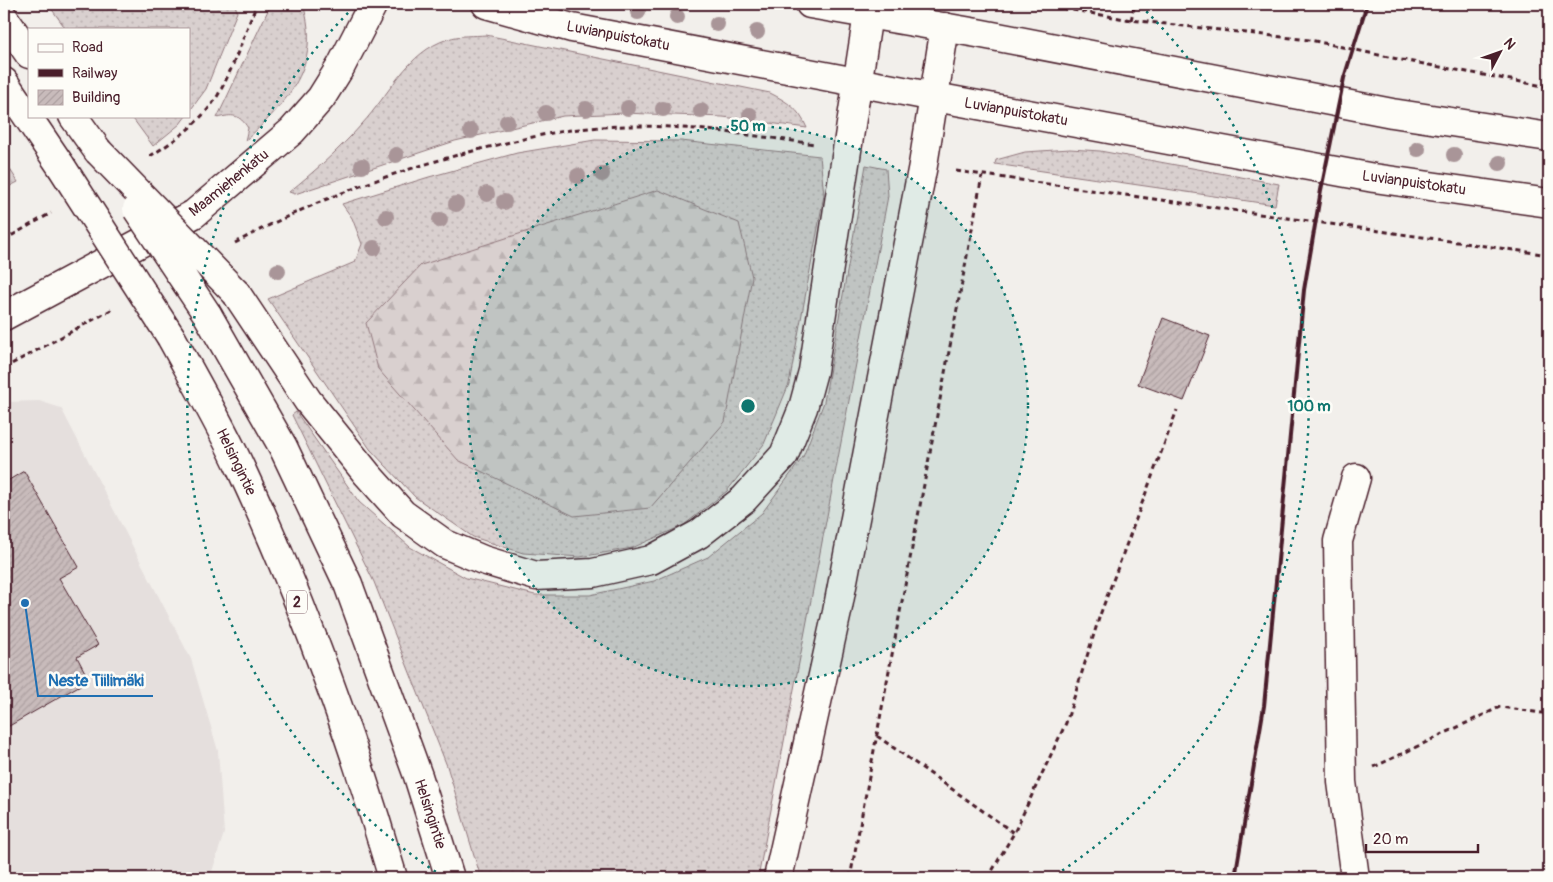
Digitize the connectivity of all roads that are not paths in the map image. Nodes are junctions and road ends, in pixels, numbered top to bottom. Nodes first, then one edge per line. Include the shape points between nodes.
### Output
1 (373, 4) edge
2 (486, 4) edge
3 (810, 4) edge
4 (868, 14) junction
5 (4, 18) edge
6 (945, 27) junction
7 (28, 53) edge
8 (4, 82) edge
9 (856, 82) junction
10 (935, 97) junction
11 (28, 117) edge
12 (28, 118) edge
13 (74, 118) edge
14 (1549, 137) edge
15 (98, 151) junction
16 (1549, 203) edge
17 (4, 316) edge
18 (1356, 478) dead end
19 (393, 878) edge
20 (450, 878) edge
21 (778, 878) edge
22 (1355, 878) edge

1 - 17 main road, Maamiehenkatu via 321,98 292,131 194,214
2 - 9 main road, Luvianpuistokatu via 572,28
3 - 4 main road
4 - 6 main road
4 - 9 main road
5 - 7 main road
6 - 10 main road
6 - 14 main road via 1392,114
8 - 11 main road, Helsingintie / 2, bridge
9 - 10 main road, Luvianpuistokatu
9 - 15 main road, bridge via 813,371 803,408 784,455 744,499 699,534 651,560 593,573 536,576 483,560 445,544 403,514 308,401 236,293
10 - 16 main road, Luvianpuistokatu via 1374,178
10 - 21 main road via 836,612
12 - 19 main road, Helsingintie / 2, bridge via 172,337 242,470 299,605 366,782
13 - 15 main road, Helsingintie
15 - 20 main road, Helsingintie, bridge via 208,314 283,447 348,584 418,776
18 - 22 main road via 1338,541 1342,782

